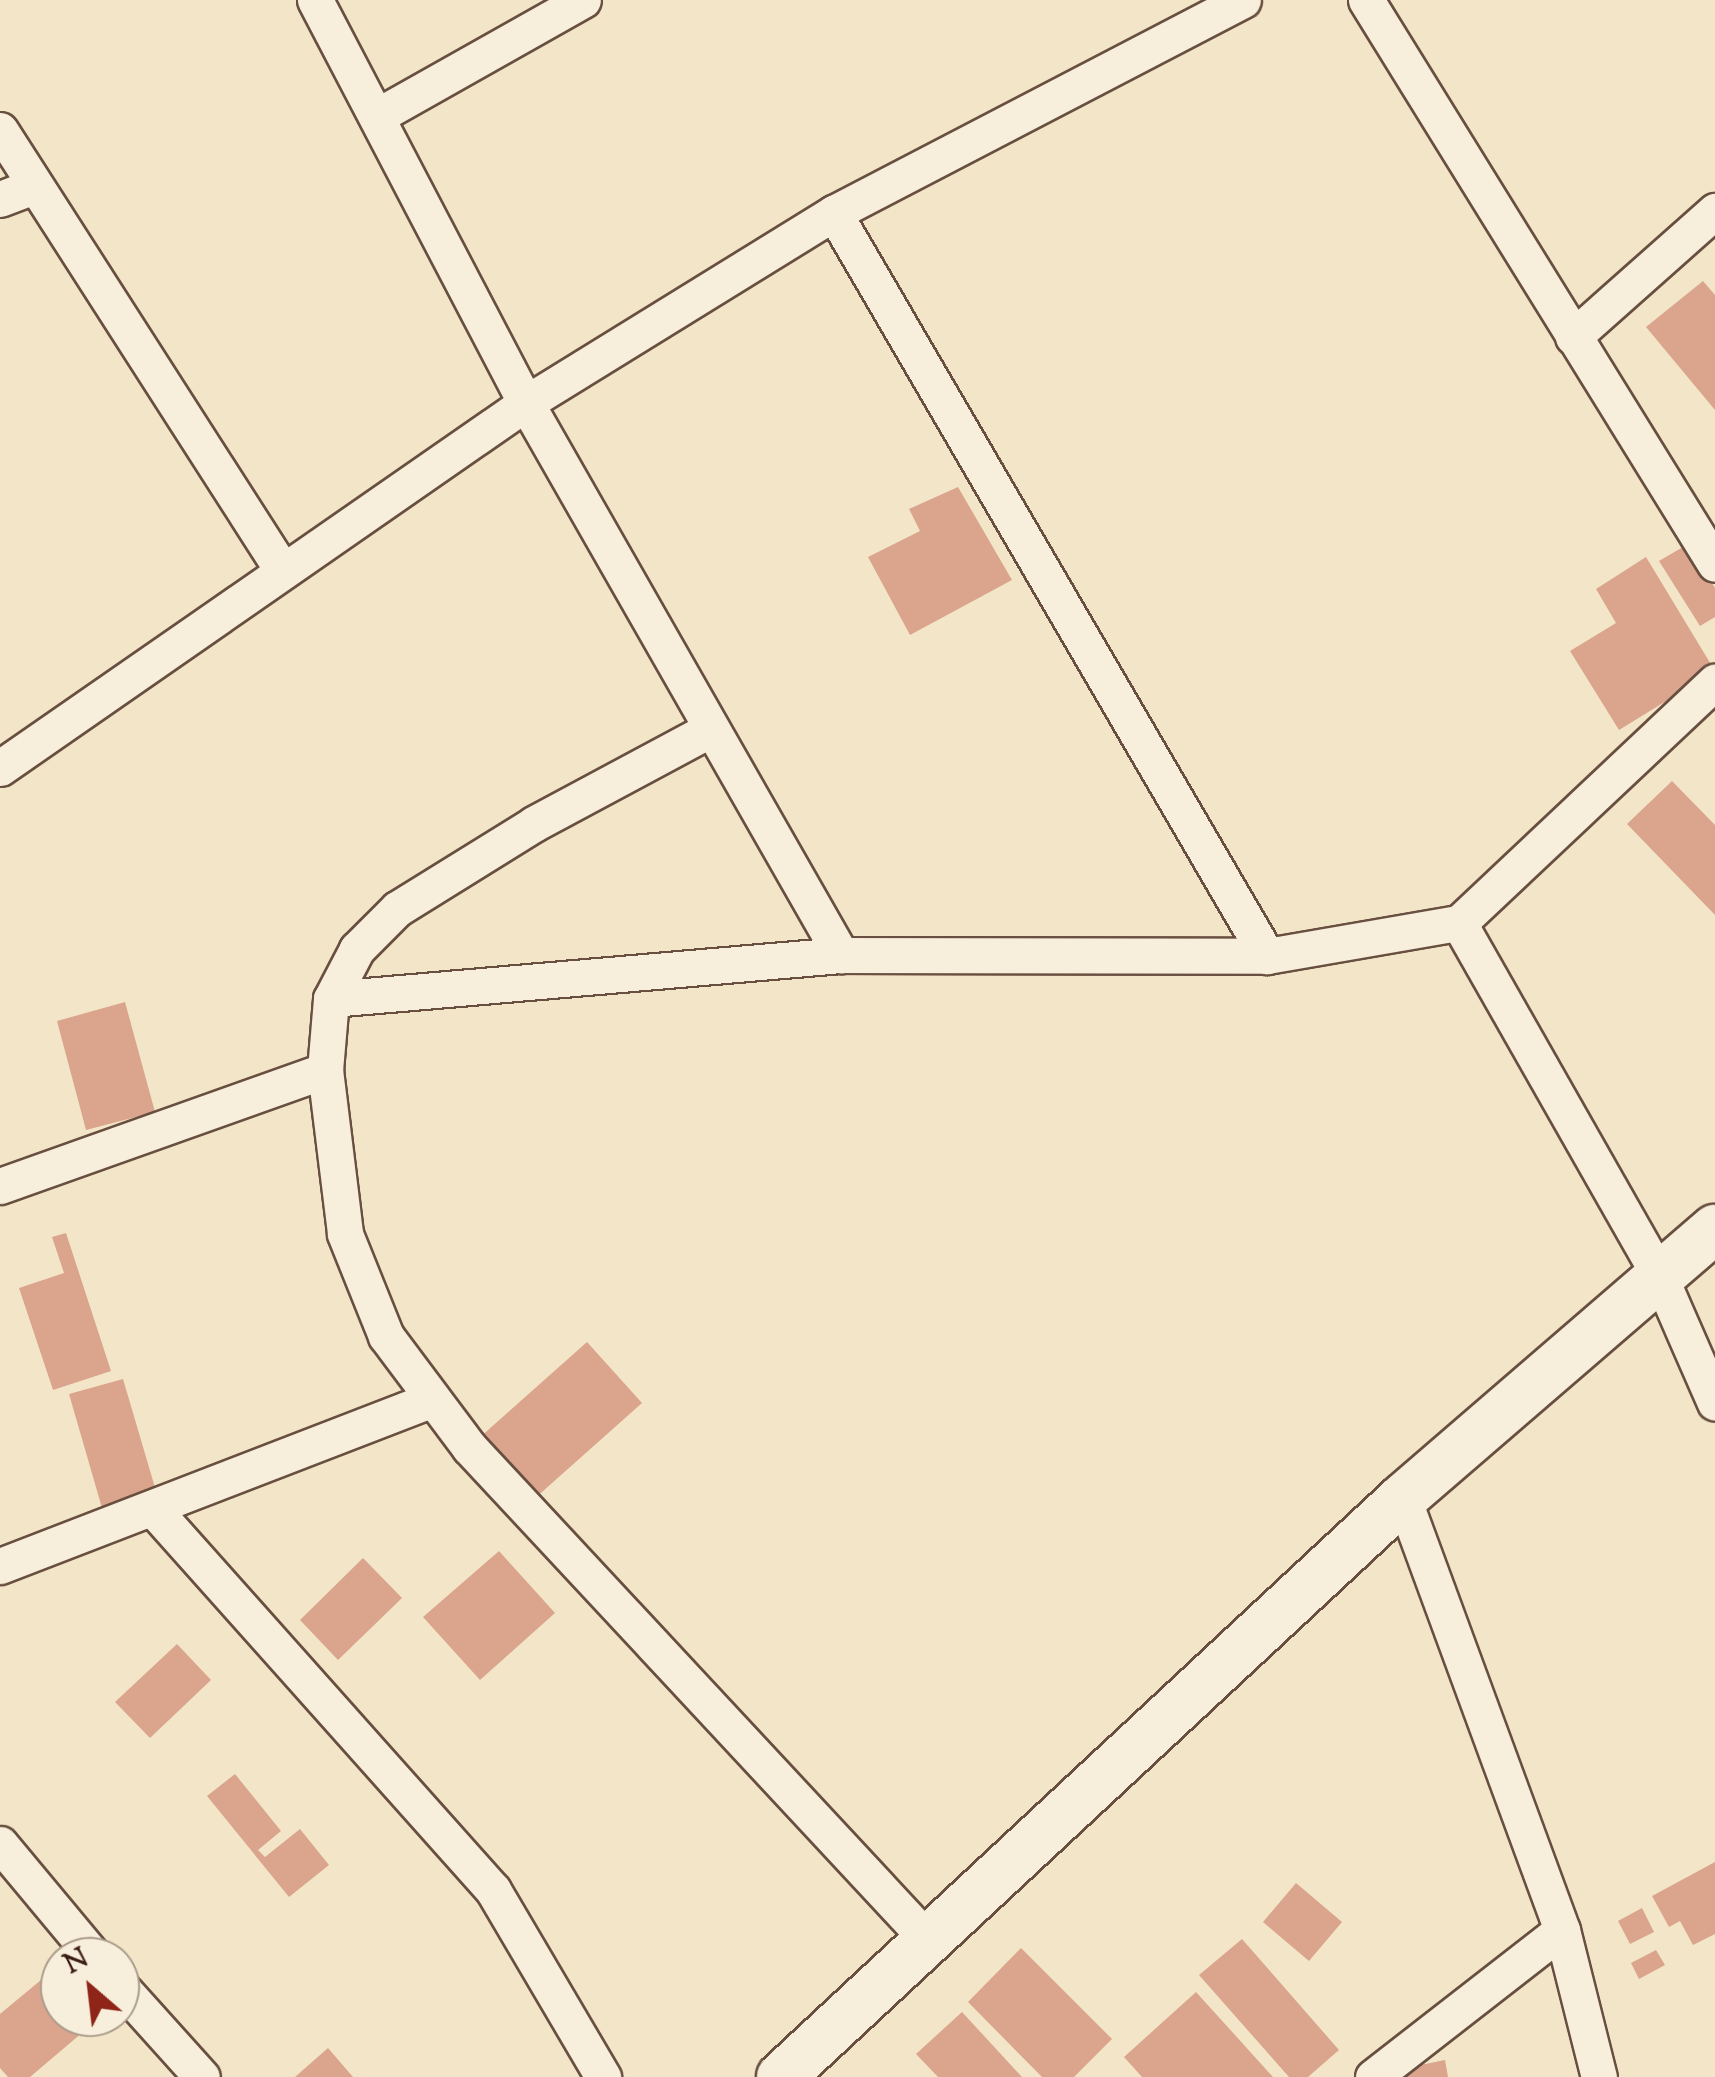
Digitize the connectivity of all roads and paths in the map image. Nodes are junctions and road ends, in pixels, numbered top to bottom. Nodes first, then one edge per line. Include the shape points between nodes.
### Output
1 (315, 0) edge
2 (582, 0) edge
3 (1243, 0) edge
4 (1366, 0) edge
5 (380, 115) junction
6 (0, 130) edge
7 (34, 186) junction
8 (0, 199) edge
9 (1715, 211) edge
10 (834, 213) junction
11 (1573, 337) junction
12 (526, 403) junction
13 (1715, 564) edge
14 (281, 568) junction
15 (1715, 682) edge
16 (709, 730) junction
17 (0, 768) edge
18 (1459, 923) junction
19 (841, 955) junction
20 (1267, 956) junction
21 (331, 999) junction
22 (325, 1070) junction
23 (0, 1186) edge
24 (1715, 1230) edge
25 (1660, 1277) junction
26 (431, 1400) junction
27 (1715, 1403) edge
28 (1403, 1498) junction
29 (155, 1511) junction
30 (0, 1566) edge
31 (0, 1844) edge
32 (1562, 1930) junction
33 (77, 1937) edge
34 (928, 1940) junction
35 (140, 2008) edge
36 (202, 2077) edge
37 (603, 2077) edge
38 (781, 2077) edge
39 (1373, 2077) edge
40 (1599, 2077) edge

1 - 5 street
2 - 5 street
3 - 10 street
4 - 11 street
5 - 12 street
6 - 7 street
7 - 8 street
7 - 14 street
9 - 11 street
10 - 12 street
10 - 20 street
11 - 13 street
12 - 14 street
12 - 16 street
14 - 17 street
15 - 18 street
16 - 19 street
16 - 21 street via 534,824 396,909 357,948
18 - 20 street
18 - 25 street
19 - 20 street
19 - 21 street
21 - 22 street
22 - 23 street
22 - 26 street via 345,1234 358,1280 386,1336
24 - 25 main road
25 - 27 street
25 - 28 main road
26 - 29 street
26 - 34 street
28 - 32 street
28 - 34 main road
29 - 30 street
29 - 37 street via 493,1890
31 - 33 street
32 - 39 street
32 - 40 street
34 - 38 main road
35 - 36 street

